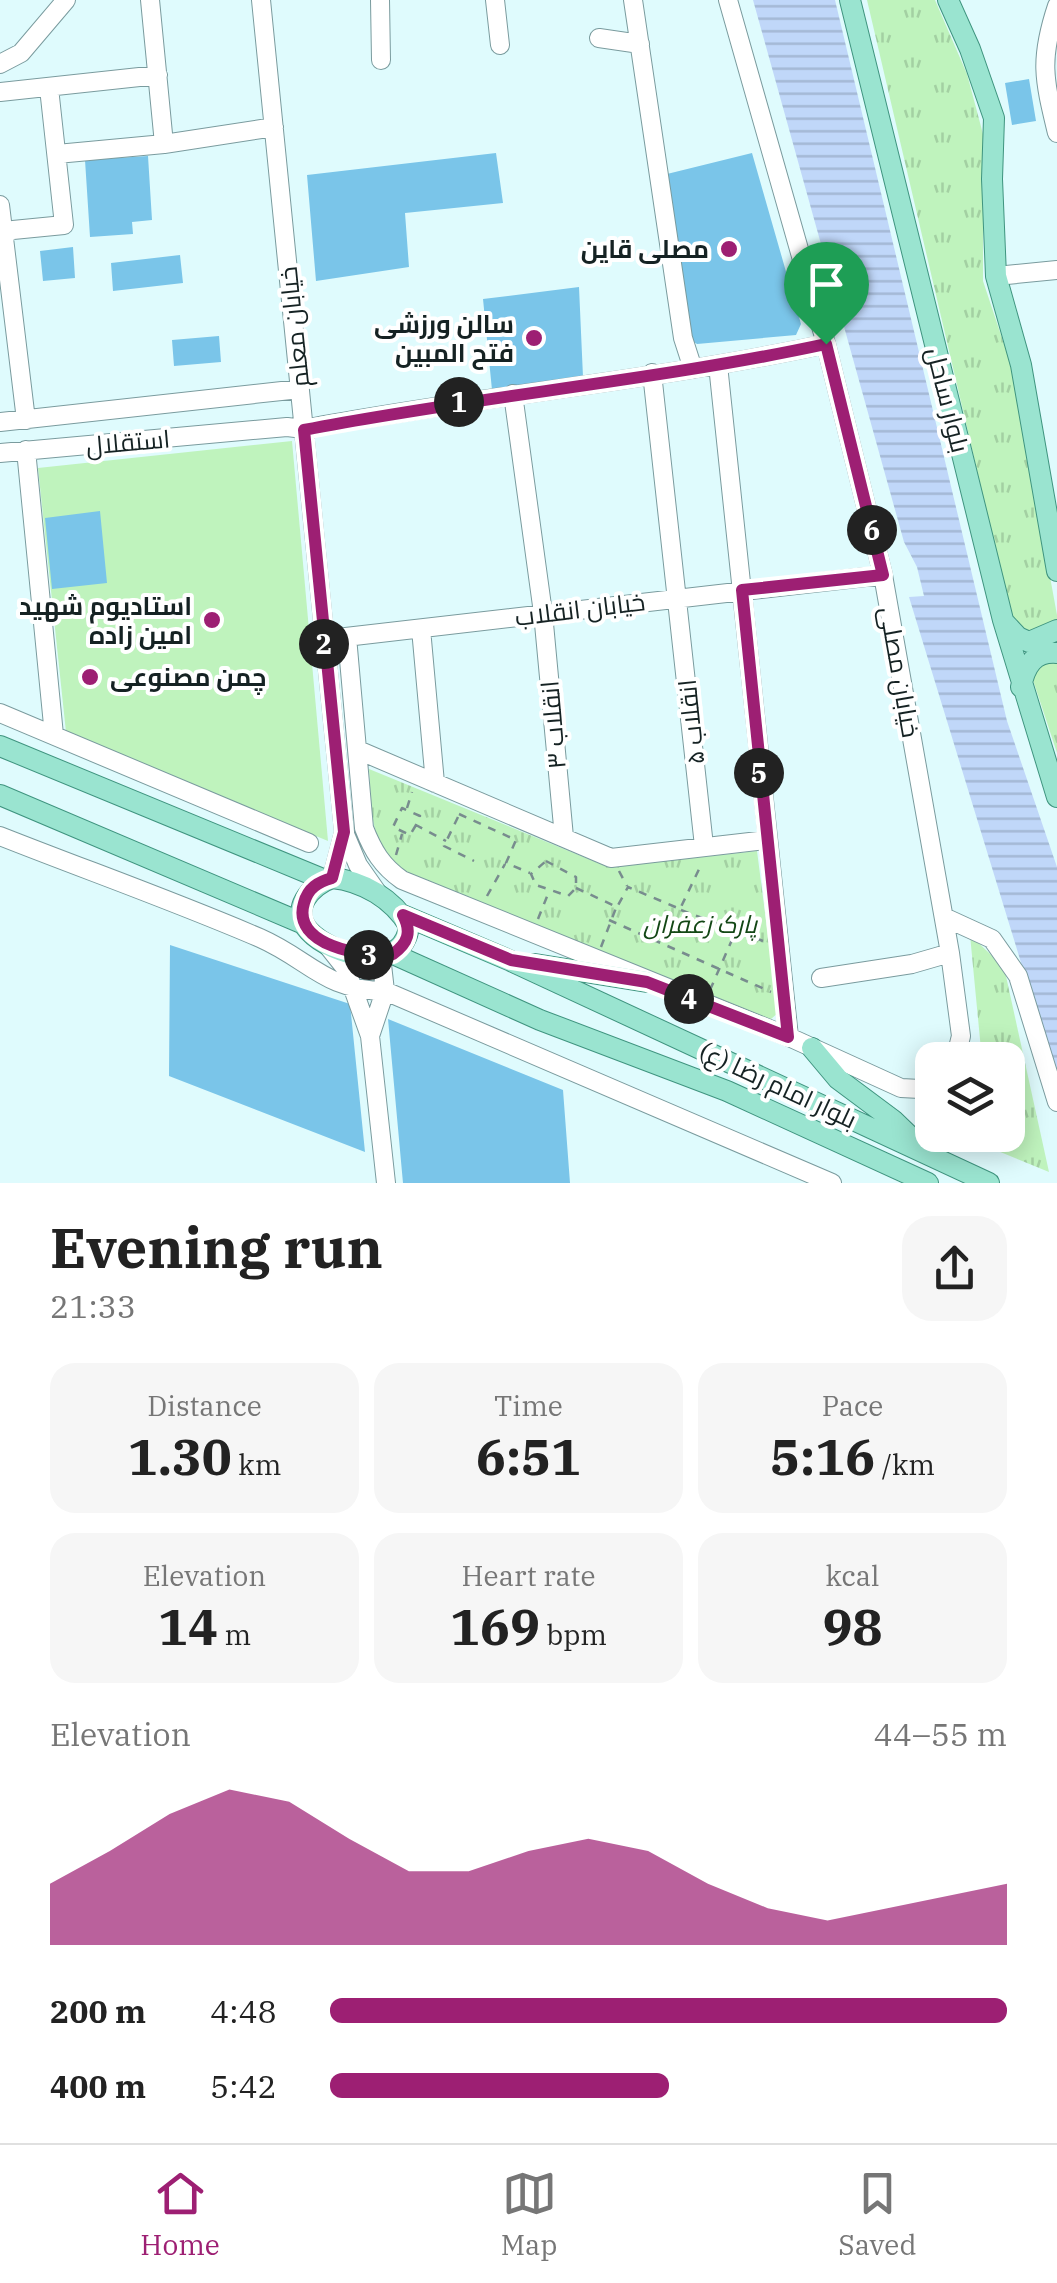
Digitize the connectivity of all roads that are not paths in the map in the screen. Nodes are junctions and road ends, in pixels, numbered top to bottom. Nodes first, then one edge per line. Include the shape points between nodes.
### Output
1 (66, 0) edge
2 (150, 0) edge
3 (261, 0) edge
4 (380, 0) edge
5 (495, 0) edge
6 (633, 0) edge
7 (728, 0) edge
8 (850, 0) edge
9 (948, 0) edge
10 (1057, 6) edge
11 (598, 38) dead end
12 (500, 44) dead end
13 (640, 44) junction
14 (1052, 44) edge
15 (381, 60) dead end
16 (0, 64) edge
17 (158, 75) junction
18 (49, 88) junction
19 (0, 92) edge
20 (274, 128) junction
21 (1057, 134) edge
22 (164, 144) junction
23 (57, 154) junction
24 (0, 205) edge
25 (2, 235) edge
26 (1057, 270) edge
27 (996, 276) junction
28 (826, 344) junction
29 (718, 365) junction
30 (693, 369) junction
31 (652, 373) junction
32 (300, 388) junction
33 (512, 394) junction
34 (251, 396) junction
35 (26, 420) junction
36 (0, 422) edge
37 (255, 430) junction
38 (304, 430) junction
39 (26, 450) junction
40 (0, 453) edge
41 (1057, 571) edge
42 (883, 575) junction
43 (742, 590) junction
44 (677, 597) junction
45 (543, 613) junction
46 (1002, 620) junction
47 (421, 629) junction
48 (1057, 630) edge
49 (348, 637) junction
50 (323, 639) junction
51 (1057, 653) edge
52 (1021, 687) junction
53 (0, 712) edge
54 (54, 735) junction
55 (0, 746) edge
56 (358, 750) junction
57 (426, 779) junction
58 (0, 795) edge
59 (1057, 796) edge
60 (344, 832) junction
61 (0, 836) edge
62 (564, 838) junction
63 (766, 840) junction
64 (309, 843) dead end
65 (707, 846) junction
66 (328, 879) junction
67 (379, 895) junction
68 (403, 915) junction
69 (944, 917) junction
70 (304, 924) junction
71 (324, 940) junction
72 (950, 954) junction
73 (387, 955) junction
74 (511, 960) junction
75 (821, 978) dead end
76 (647, 982) junction
77 (356, 991) junction
78 (385, 991) junction
79 (370, 1036) junction
80 (788, 1037) junction
81 (959, 1042) edge
82 (812, 1048) junction
83 (915, 1089) edge
84 (1057, 1102) edge
85 (931, 1157) junction
86 (386, 1183) edge
87 (832, 1183) edge
88 (928, 1183) edge
89 (989, 1183) edge

1 - 16 street via 21,53
2 - 17 street
3 - 20 street, خیابان معلم
4 - 15 street
5 - 12 street
6 - 13 street
7 - 28 street, خیابان مصلی
8 - 46 main road, بلوار ساحل
9 - 27 main road via 994,118
10 - 14 street
11 - 13 street
13 - 30 street
14 - 21 street via 1044,78
17 - 18 street
17 - 22 street
18 - 19 street
18 - 23 street
20 - 22 street
20 - 32 street, خیابان معلم
22 - 23 street
23 - 25 street via 64,225
24 - 25 street
25 - 35 street
26 - 27 street
27 - 41 main road via 1021,365
28 - 29 street, استقلال
28 - 42 street, خیابان مصلی
29 - 30 street, استقلال
29 - 43 street
30 - 31 street, استقلال
31 - 33 street, استقلال
31 - 44 street, انقلاب ۵
32 - 34 street, استقلال
32 - 38 street, خیابان معلم
33 - 38 street, استقلال
33 - 45 street, انقلاب ۳
34 - 35 street, استقلال
34 - 37 street
35 - 36 street, استقلال
37 - 38 street, استقلال
37 - 39 street, استقلال
38 - 50 street, خیابان معلم
39 - 40 street, استقلال
39 - 54 street
42 - 43 street, خیابان انقلاب
42 - 69 street, خیابان مصلی
43 - 44 street, خیابان انقلاب
43 - 63 street
44 - 45 street, خیابان انقلاب
44 - 65 street, انقلاب ۵
45 - 47 street, خیابان انقلاب
45 - 62 street, انقلاب ۳
46 - 48 main road via 1029,642
46 - 52 main road, بلوار ساحل
47 - 49 street, خیابان انقلاب
47 - 57 street
49 - 50 street, خیابان انقلاب
49 - 56 street
50 - 60 street, خیابان معلم
51 - 52 main road via 1035,658 1024,669
52 - 59 main road, بلوار ساحل
53 - 54 street
54 - 64 street
55 - 66 main road
56 - 57 street
56 - 76 street via 362,817 373,852 387,869
57 - 62 street
58 - 70 main road
60 - 66 street
60 - 67 street
61 - 77 street via 264,940
62 - 65 street via 612,858
63 - 65 street
63 - 80 street
66 - 67 main road
66 - 70 main road via 306,896
67 - 68 main road
68 - 73 main road via 408,938
68 - 74 main road, بلوار امام رضا (ع)
69 - 72 street, خیابان مصلی
69 - 84 street via 992,939 1018,976
70 - 71 main road
71 - 73 main road via 346,951
71 - 77 street
72 - 75 street
72 - 81 street, خیابان مصلی
73 - 78 street
73 - 88 main road, بلوار امام رضا (ع) via 727,1091
74 - 76 main road
74 - 85 main road, بلوار امام رضا (ع)
76 - 80 street
77 - 78 street
77 - 79 street
78 - 79 street
78 - 87 street
79 - 86 street
80 - 82 street
82 - 83 street
82 - 85 main road via 838,1079
85 - 89 main road, بلوار امام رضا (ع)

